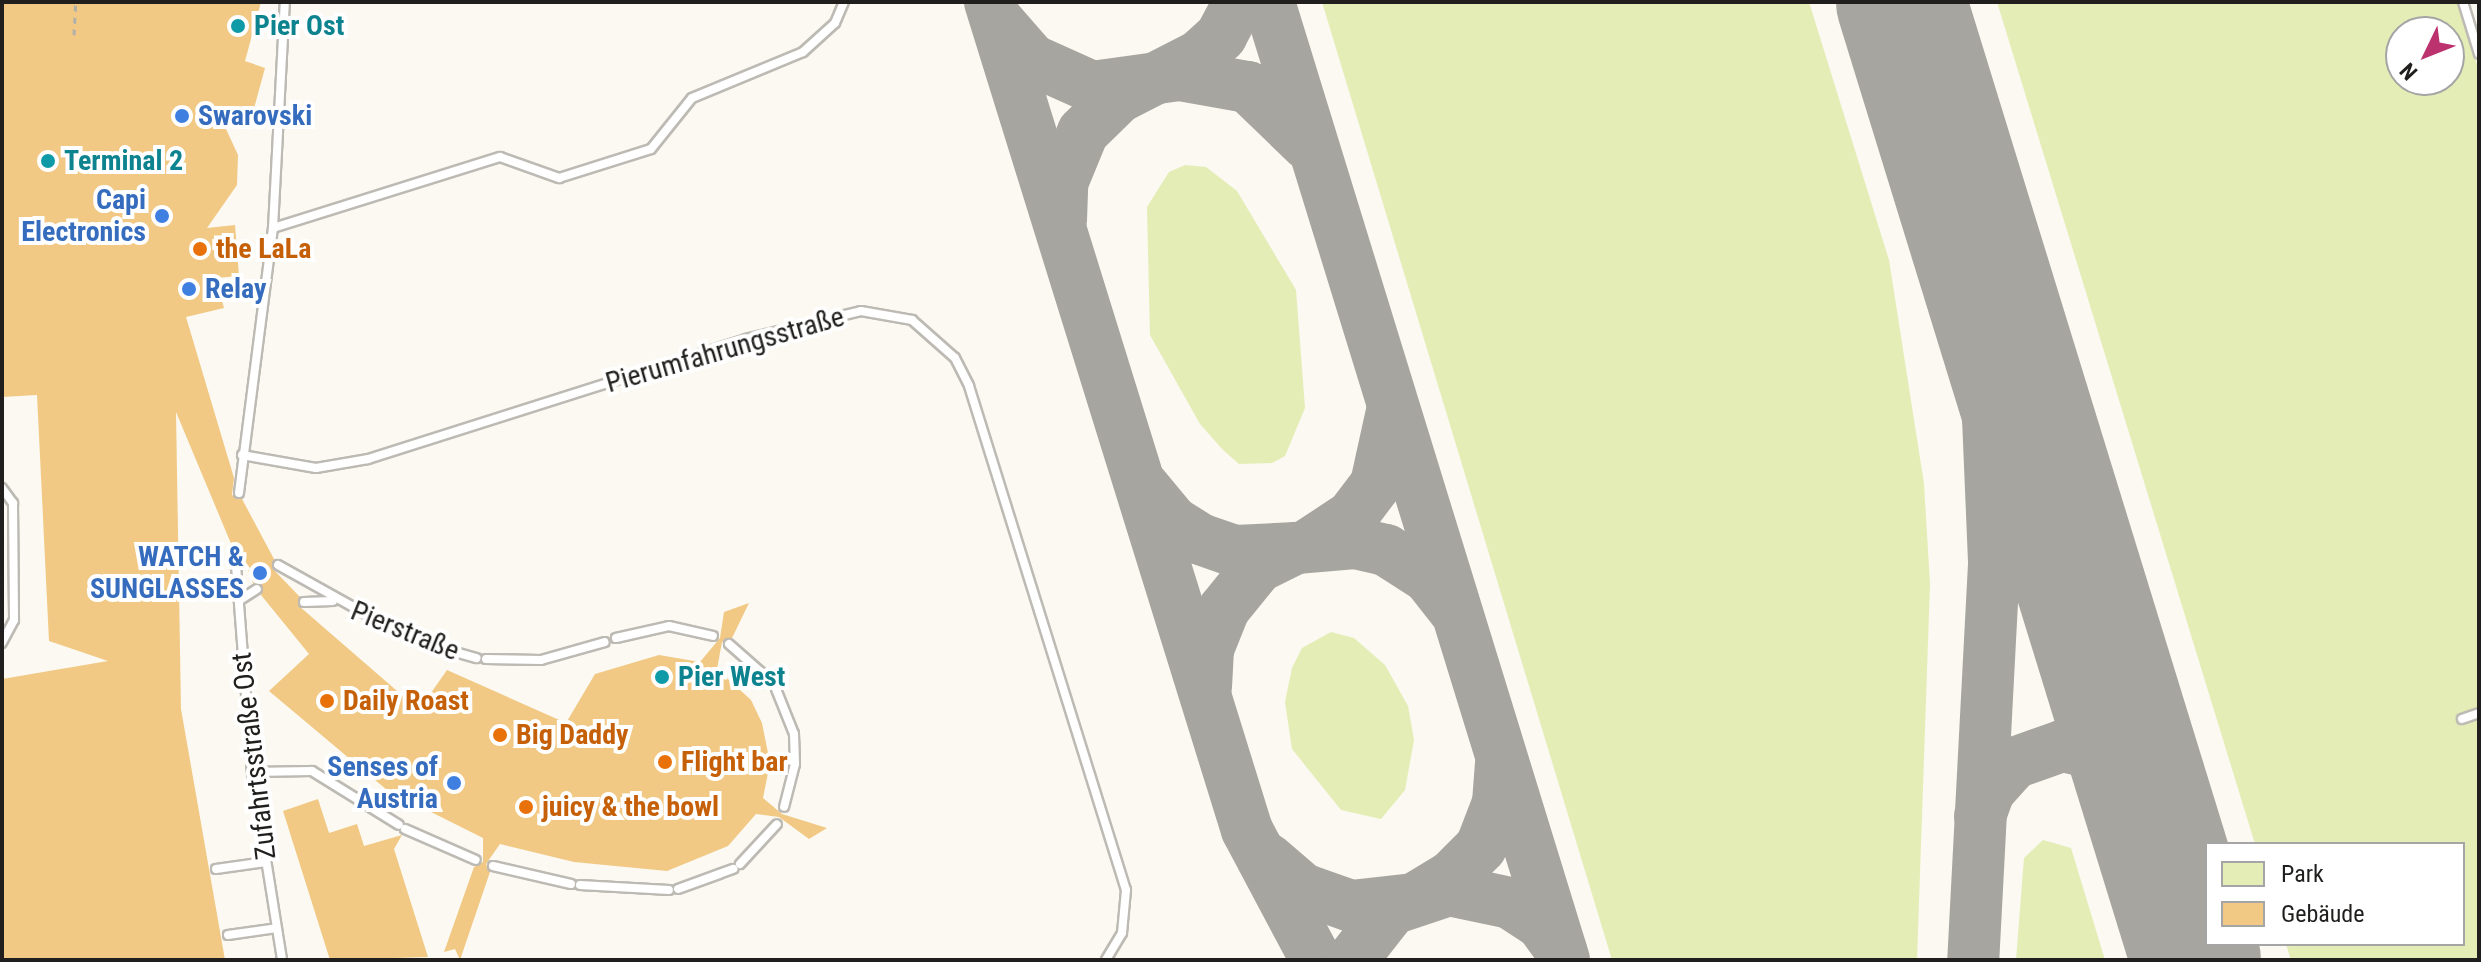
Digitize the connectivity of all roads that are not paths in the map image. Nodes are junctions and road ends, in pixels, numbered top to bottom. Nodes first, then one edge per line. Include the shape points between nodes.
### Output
1 (285, 2) edge
2 (844, 2) edge
3 (2463, 2) edge
4 (2479, 54) edge
5 (273, 228) junction
6 (242, 455) junction
7 (2, 488) edge
8 (239, 493) dead end
9 (235, 552) dead end
10 (278, 565) dead end
11 (257, 589) dead end
12 (240, 600) junction
13 (333, 601) junction
14 (304, 602) dead end
15 (713, 636) dead end
16 (616, 638) dead end
17 (605, 642) dead end
18 (2, 643) edge
19 (729, 644) dead end
20 (2479, 713) edge
21 (2462, 719) dead end
22 (252, 772) junction
23 (784, 807) dead end
24 (777, 824) dead end
25 (476, 860) dead end
26 (266, 862) junction
27 (493, 866) dead end
28 (216, 869) dead end
29 (277, 928) junction
30 (228, 935) dead end
31 (282, 960) edge
32 (1106, 960) edge

1 - 5 lane
2 - 5 lane via 835,23 803,52 692,98 651,149 559,178 500,157
3 - 4 lane
5 - 6 lane
6 - 8 lane
6 - 32 lane, Pierumfahrungsstraße via 316,468 368,459 746,339 861,311 912,320 955,358 969,386 1126,890 1122,933
7 - 18 lane via 13,503 14,620
9 - 12 lane, Zufahrtsstraße Ost
10 - 13 lane, Pierstraße
11 - 12 lane
12 - 22 lane, Zufahrtsstraße Ost
13 - 14 lane, Pierstraße
13 - 17 lane, Pierstraße via 413,640 481,659 541,660
15 - 16 lane via 669,626
19 - 23 lane via 773,685 795,749
20 - 21 lane
22 - 25 lane via 312,771 402,827
22 - 26 lane, Zufahrtsstraße Ost
24 - 27 lane via 737,867 673,890 576,885
26 - 28 lane
26 - 29 lane, Zufahrtsstraße Ost
29 - 30 lane
29 - 31 lane, Zufahrtsstraße Ost

